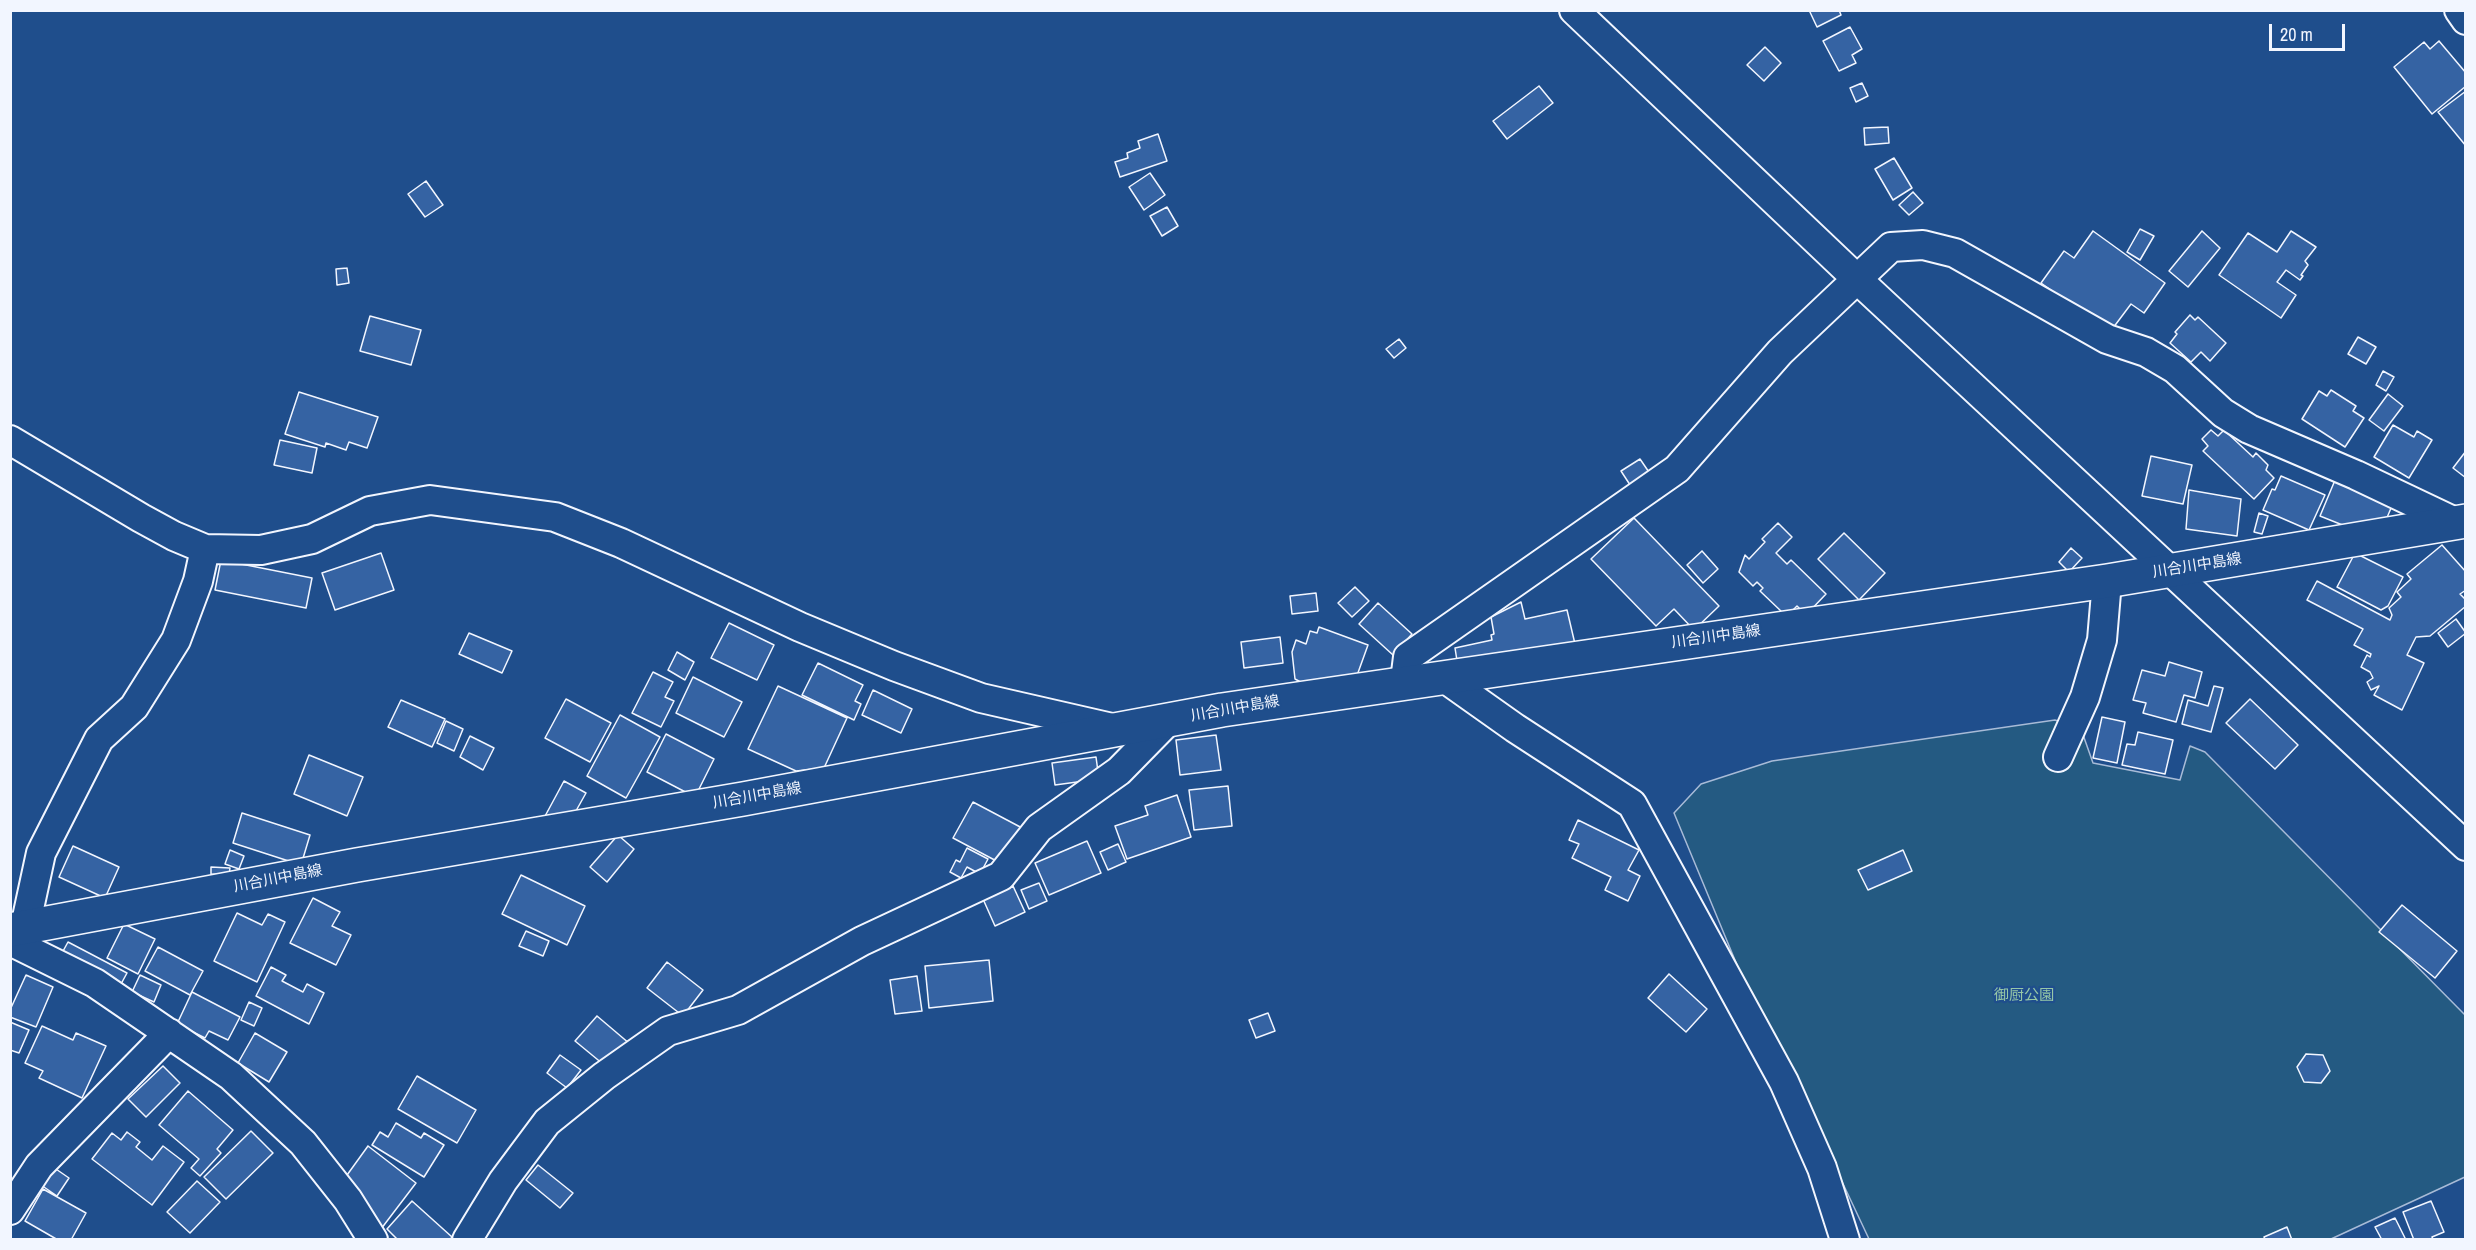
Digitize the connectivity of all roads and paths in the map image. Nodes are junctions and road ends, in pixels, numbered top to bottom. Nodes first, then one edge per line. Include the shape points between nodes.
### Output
1 (1574, 10) edge
2 (2458, 10) edge
3 (2466, 20) edge
4 (1857, 279) junction
5 (10, 440) edge
6 (2461, 522) edge
7 (205, 549) junction
8 (2168, 571) junction
9 (2107, 581) junction
10 (1443, 677) junction
11 (1405, 681) junction
12 (1168, 721) junction
13 (1120, 730) junction
14 (2058, 757) dead end
15 (2466, 846) edge
16 (15, 933) edge
17 (169, 1033) junction
18 (10, 1210) edge
19 (373, 1239) edge
20 (467, 1239) edge
21 (1845, 1239) edge

1 - 4 street
2 - 3 street
4 - 6 street via 1891,247 1923,245 1954,253 2107,339 2146,352 2175,369 2223,413 2249,429
4 - 8 street
4 - 11 street via 1780,352 1677,469 1408,657
5 - 7 street via 141,518
6 - 8 main road, 川合川中島線
7 - 13 street via 261,550 312,539 370,511 430,500 555,517 894,666 981,698
7 - 16 street via 198,581 176,640 134,707 99,739 41,853
8 - 9 main road, 川合川中島線
8 - 15 street
9 - 10 main road, 川合川中島線
9 - 14 street via 2102,640 2085,697
10 - 11 main road, 川合川中島線
10 - 21 street via 1632,804 1784,1082 1822,1168
11 - 12 main road, 川合川中島線
12 - 13 main road, 川合川中島線
12 - 20 street via 1119,771 1040,828 1001,876 862,941 738,1010 668,1031 604,1076 547,1122 503,1181
13 - 16 main road, 川合川中島線 via 357,865
16 - 17 street
17 - 18 street via 39,1166
17 - 19 street via 231,1076 303,1143

